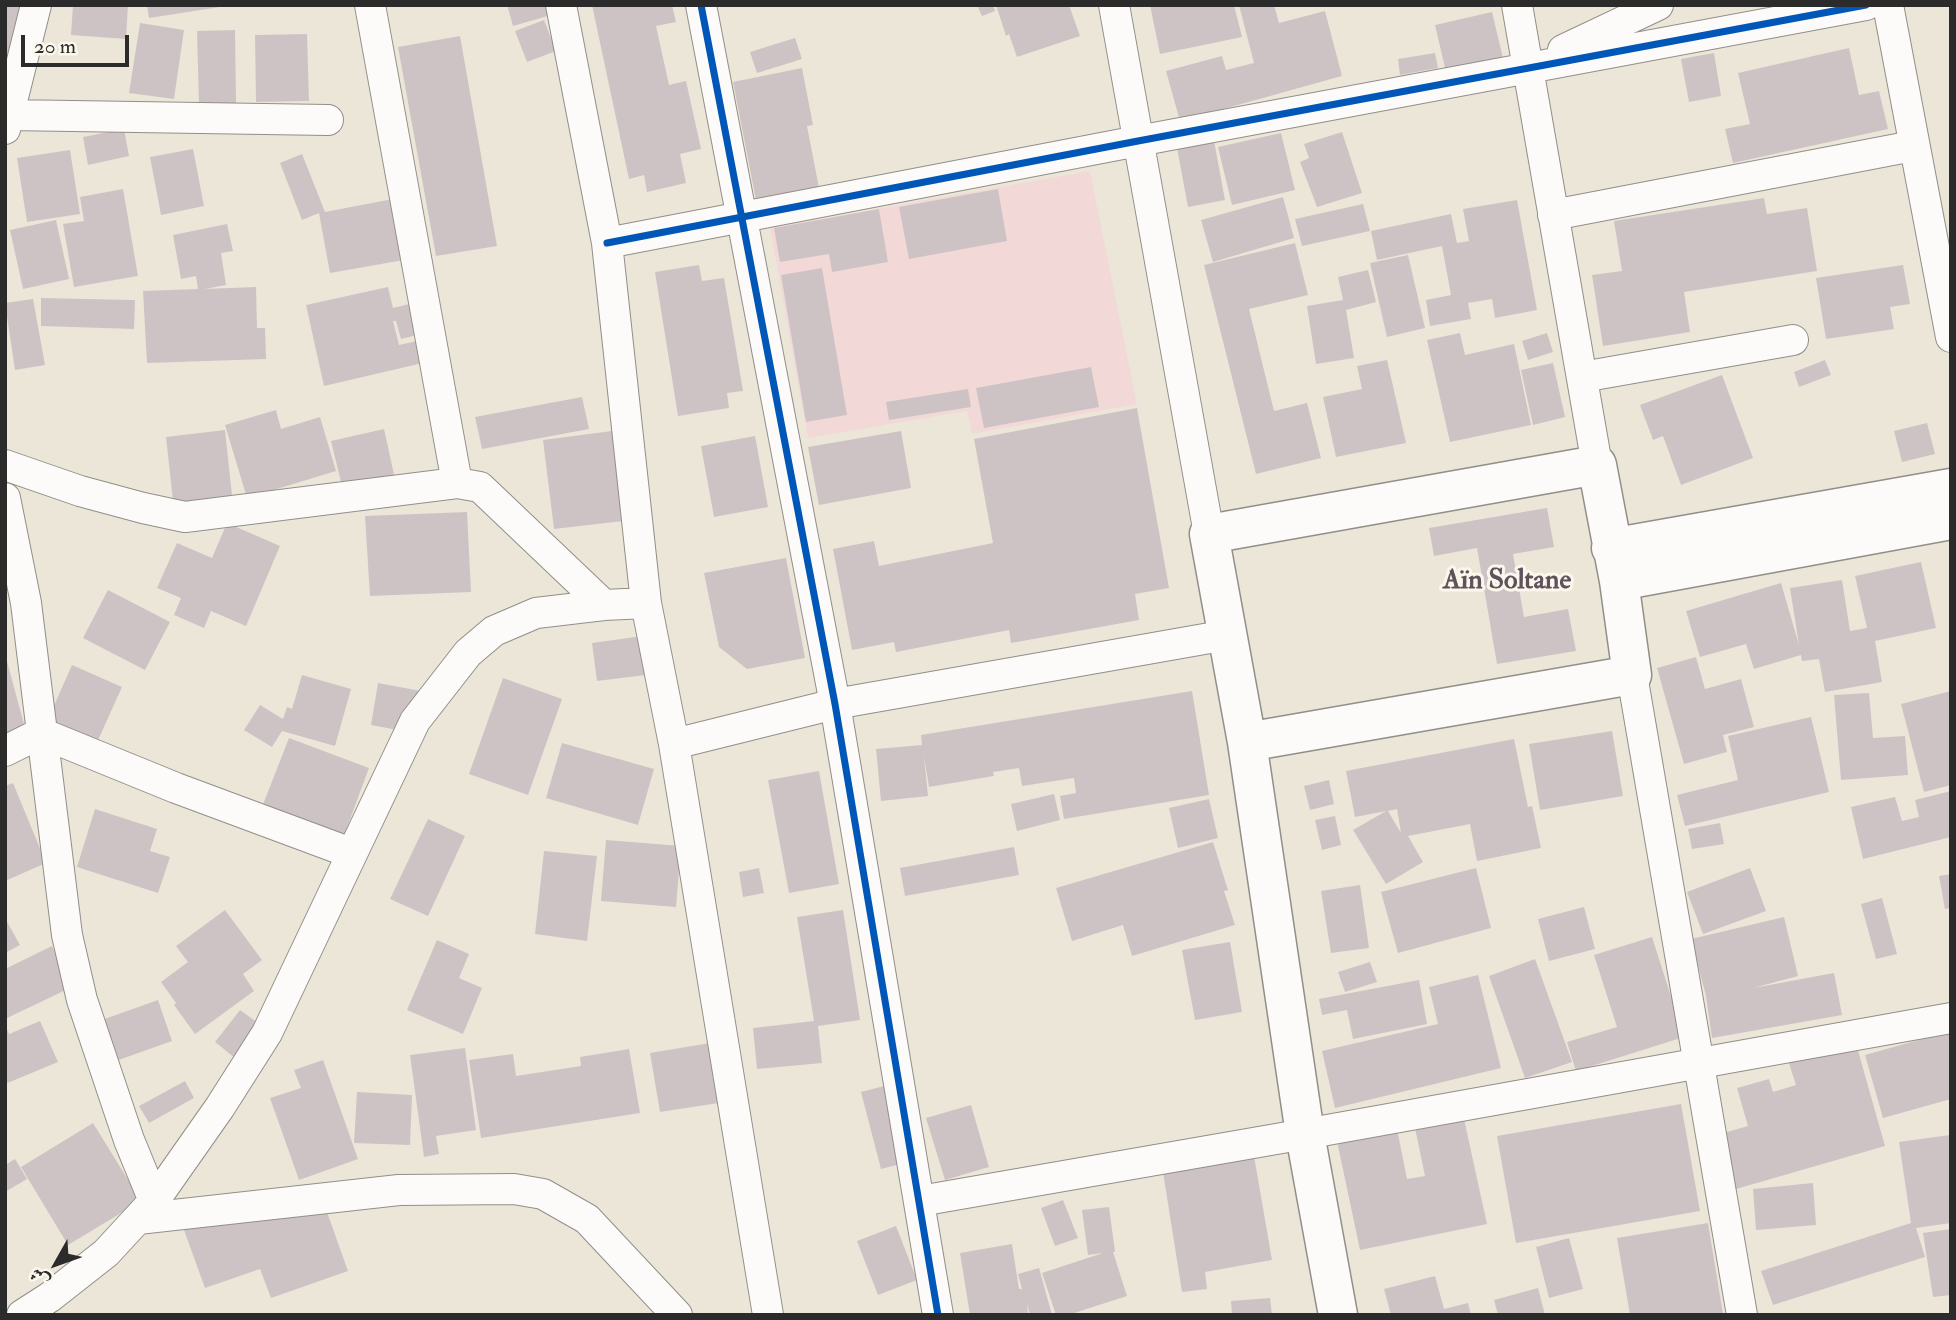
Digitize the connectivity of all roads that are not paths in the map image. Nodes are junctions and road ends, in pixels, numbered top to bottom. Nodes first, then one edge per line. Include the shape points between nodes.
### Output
1 (36, 5) edge
2 (370, 5) edge
3 (561, 5) edge
4 (701, 5) edge
5 (1114, 5) edge
6 (1517, 5) edge
7 (1658, 5) edge
8 (1866, 5) edge
9 (1888, 5) edge
10 (1527, 68) junction
11 (328, 120) dead end
12 (7, 122) edge
13 (1138, 141) junction
14 (1913, 146) junction
15 (1553, 215) junction
16 (741, 217) junction
17 (607, 243) junction
18 (1951, 337) edge
19 (1793, 340) dead end
20 (1582, 377) junction
21 (5, 465) edge
22 (1597, 465) junction
23 (457, 483) junction
24 (1951, 488) edge
25 (5, 498) edge
26 (1951, 520) edge
27 (1209, 534) junction
28 (1615, 565) junction
29 (646, 603) junction
30 (604, 605) junction
31 (1227, 635) junction
32 (1632, 675) junction
33 (835, 704) junction
34 (41, 733) junction
35 (1247, 742) junction
36 (674, 744) junction
37 (5, 751) edge
38 (352, 853) junction
39 (1951, 1018) edge
40 (1698, 1063) junction
41 (1305, 1135) junction
42 (920, 1201) junction
43 (146, 1210) junction
44 (22, 1315) edge
45 (677, 1315) edge
46 (768, 1315) edge
47 (938, 1315) edge
48 (1338, 1315) edge
49 (1742, 1315) edge

1 - 12 street
2 - 23 street
3 - 17 street
4 - 16 street
5 - 13 street
6 - 10 street
7 - 10 street
8 - 10 street
9 - 14 street
10 - 13 street
10 - 15 street
11 - 12 street
13 - 16 street
13 - 27 street
14 - 15 street
14 - 18 street
15 - 20 street
16 - 17 street
16 - 33 street
17 - 29 street
19 - 20 street
20 - 22 street
21 - 23 street via 80,491 185,517
22 - 27 main road
22 - 28 main road
23 - 30 street via 480,486
24 - 28 main road
25 - 34 street via 26,603
26 - 28 main road
27 - 31 main road
28 - 32 main road
29 - 30 street
29 - 36 street
30 - 38 street via 536,613 495,631 468,653 415,721
31 - 33 street
31 - 35 main road
32 - 35 main road
32 - 40 street
33 - 36 street
33 - 42 street
34 - 37 street
34 - 38 street
34 - 43 street via 67,935 82,1000 130,1140
35 - 41 main road
36 - 46 street
38 - 43 street via 267,1032
39 - 40 street
40 - 41 street
40 - 49 street
41 - 42 street
41 - 48 main road
42 - 47 street
43 - 44 street via 106,1252
43 - 45 street via 399,1190 524,1190 543,1194 587,1219

